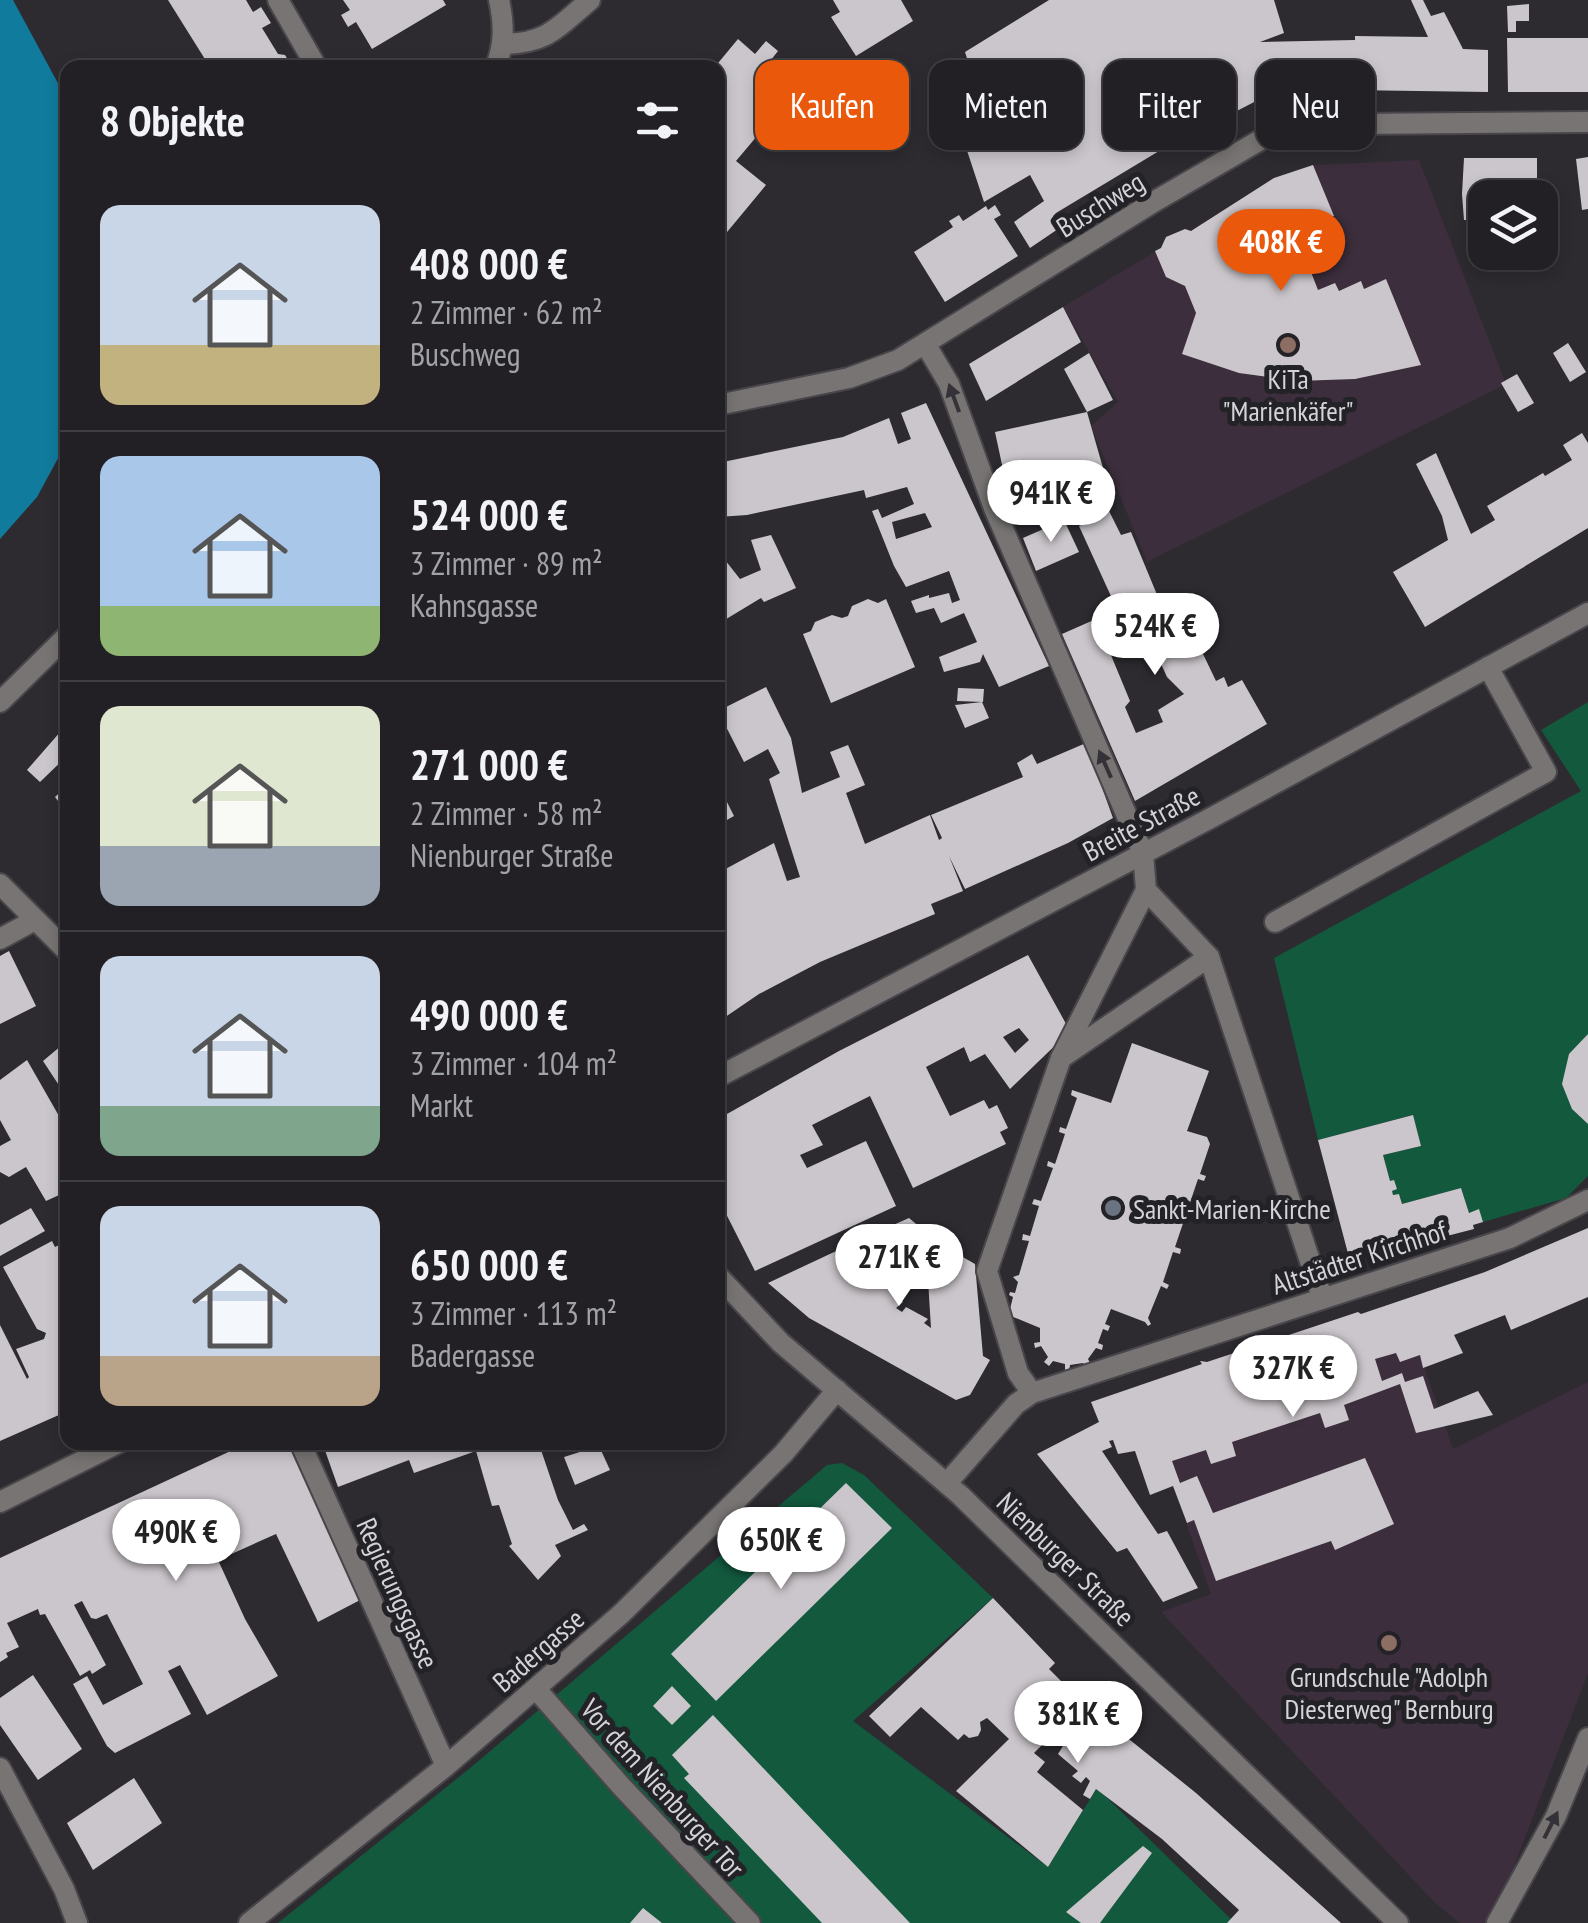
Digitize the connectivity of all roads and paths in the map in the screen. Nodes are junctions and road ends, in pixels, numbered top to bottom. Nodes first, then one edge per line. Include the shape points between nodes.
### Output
1 (278, 0) edge
2 (499, 0) edge
3 (590, 0) edge
4 (502, 44) junction
5 (312, 60) edge
6 (497, 60) edge
7 (1588, 122) edge
8 (926, 345) junction
9 (725, 404) edge
10 (1588, 613) edge
11 (60, 643) edge
12 (1488, 667) junction
13 (0, 702) edge
14 (1144, 853) junction
15 (0, 884) edge
16 (1146, 890) junction
17 (35, 920) junction
18 (1275, 922) dead end
19 (0, 939) edge
20 (60, 944) edge
21 (1209, 956) junction
22 (1061, 1058) junction
23 (725, 1073) edge
24 (1588, 1200) edge
25 (725, 1290) edge
26 (1322, 1297) junction
27 (837, 1390) junction
28 (1032, 1394) junction
29 (104, 1450) edge
30 (304, 1450) edge
31 (946, 1482) junction
32 (0, 1502) edge
33 (536, 1688) junction
34 (1588, 1738) edge
35 (446, 1766) junction
36 (0, 1768) edge
37 (77, 1923) edge
38 (249, 1923) edge
39 (750, 1923) edge
40 (1398, 1923) edge
41 (1496, 1923) edge

1 - 5 street
2 - 4 street
3 - 4 street via 552,33 528,44
4 - 6 street
7 - 8 street, Buschweg via 1353,124 1269,135
8 - 9 street, Buschweg via 849,378
14 -> 8 street via 994,508 949,384
10 - 12 street, Breite Straße
11 - 13 street
12 - 14 street, Breite Straße
12 - 18 street via 1546,772
14 - 16 street
14 - 23 street, Breite Straße
15 - 17 street
16 - 21 street
16 - 22 street
17 - 19 street
17 - 20 street
21 - 22 street
21 - 26 street
22 - 28 street via 986,1271 1018,1372
24 - 26 street, Altstädter Kirchhof via 1510,1238
25 - 27 street, Nienburger Straße
26 - 28 street, Altstädter Kirchhof
27 - 31 street, Nienburger Straße
27 - 33 street, Badergasse via 783,1454 622,1614
28 - 31 street, Altstädter Kirchhof
29 - 32 street
30 - 35 street, Regierungsgasse
31 - 40 street, Nienburger Straße
33 - 35 street, Badergasse
33 - 39 street, Vor dem Nienburger Tor
41 -> 34 street via 1556,1816
35 - 38 street, Badergasse
36 - 37 street

